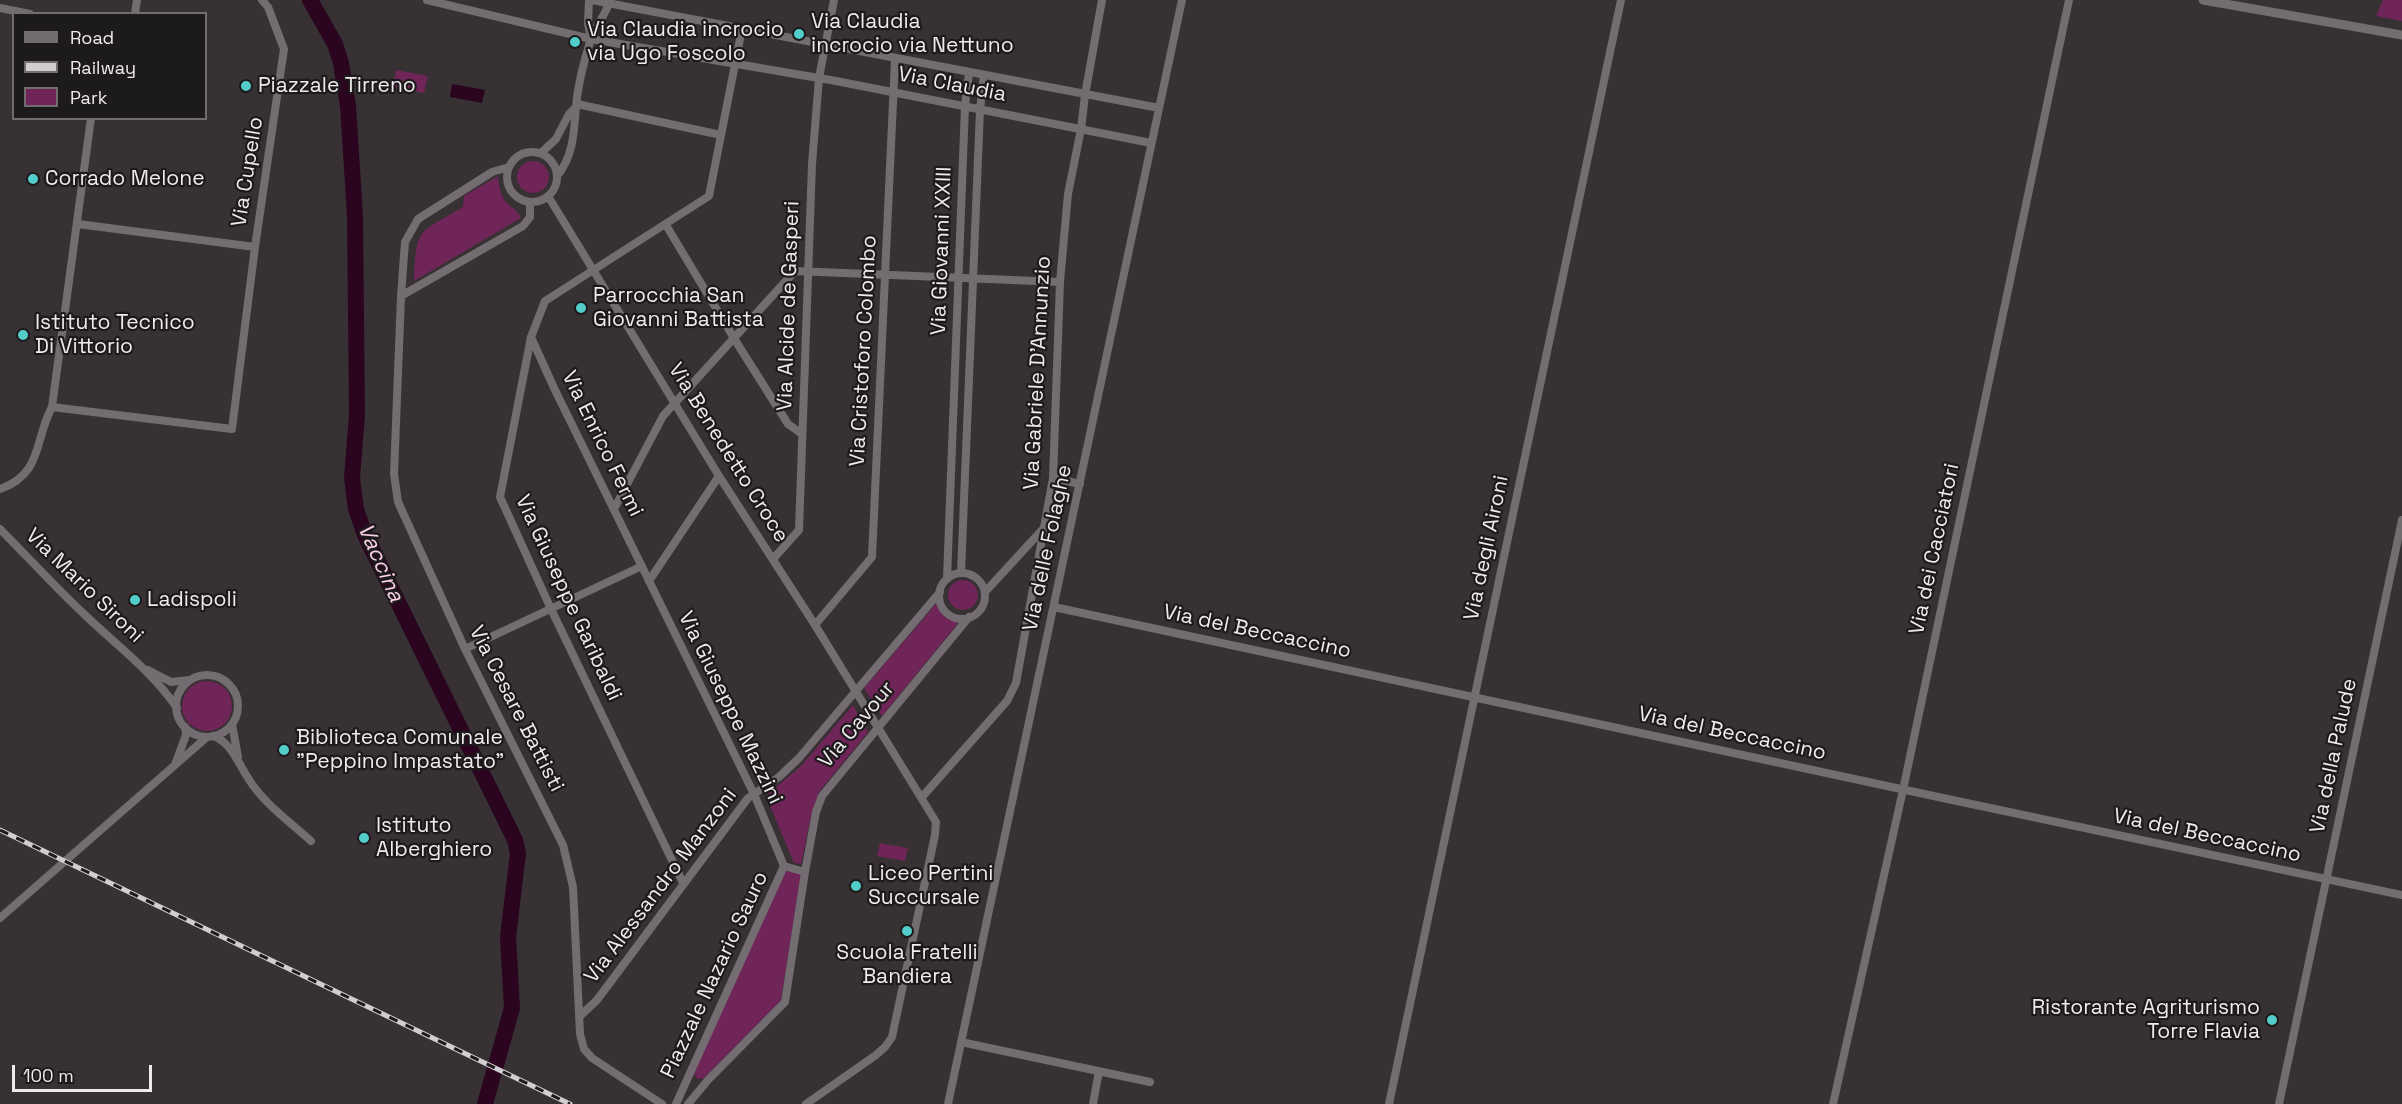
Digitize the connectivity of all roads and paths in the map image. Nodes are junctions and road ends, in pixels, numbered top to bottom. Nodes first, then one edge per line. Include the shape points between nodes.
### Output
1 (262, 0) edge
2 (427, 0) edge
3 (591, 0) edge
4 (834, 0) edge
5 (1102, 0) edge
6 (1182, 0) edge
7 (1621, 0) edge
8 (2069, 0) edge
9 (2203, 0) edge
10 (610, 2) edge
11 (0, 8) edge
12 (20, 12) edge
13 (742, 29) junction
14 (2402, 35) edge
15 (591, 39) junction
16 (824, 45) junction
17 (895, 59) junction
18 (735, 64) junction
19 (969, 73) junction
20 (984, 75) junction
21 (819, 78) junction
22 (894, 92) junction
23 (1085, 95) junction
24 (576, 105) junction
25 (966, 106) junction
26 (1159, 108) junction
27 (981, 110) junction
28 (91, 120) edge
29 (1081, 129) junction
30 (721, 135) junction
31 (1151, 143) junction
32 (541, 153) junction
33 (509, 167) junction
34 (557, 176) junction
35 (548, 196) junction
36 (530, 202) junction
37 (78, 224) junction
38 (666, 225) junction
39 (255, 247) junction
40 (593, 270) junction
41 (808, 272) junction
42 (887, 275) junction
43 (959, 278) junction
44 (974, 278) junction
45 (1060, 282) junction
46 (401, 296) junction
47 (531, 337) junction
48 (735, 339) junction
49 (676, 404) junction
50 (52, 407) junction
51 (953, 430) junction
52 (968, 431) junction
53 (802, 434) junction
54 (718, 476) junction
55 (1053, 478) junction
56 (1080, 484) junction
57 (0, 489) edge
58 (614, 508) junction
59 (2402, 520) edge
60 (1044, 528) junction
61 (0, 529) edge
62 (773, 559) junction
63 (642, 566) junction
64 (962, 573) junction
65 (947, 579) junction
66 (649, 581) junction
67 (940, 592) junction
68 (985, 592) junction
69 (1054, 607) junction
70 (551, 609) junction
71 (969, 617) junction
72 (815, 625) junction
73 (465, 649) junction
74 (144, 668) junction
75 (192, 680) junction
76 (855, 691) junction
77 (1475, 696) junction
78 (177, 708) junction
79 (232, 724) junction
80 (185, 727) junction
81 (877, 730) junction
82 (210, 737) junction
83 (239, 762) junction
84 (176, 763) junction
85 (1903, 790) junction
86 (754, 794) junction
87 (922, 797) junction
88 (311, 841) dead end
89 (784, 866) junction
90 (805, 872) junction
91 (2326, 879) junction
92 (683, 883) junction
93 (2402, 895) edge
94 (0, 918) edge
95 (580, 1016) junction
96 (960, 1042) junction
97 (1099, 1071) junction
98 (1150, 1083) dead end
99 (662, 1104) edge
100 (676, 1104) edge
101 (688, 1104) edge
102 (806, 1104) edge
103 (948, 1104) edge
104 (1093, 1104) edge
105 (1389, 1104) edge
106 (1833, 1104) edge
107 (2279, 1104) edge

1 - 39 street, Via Cupello via 284,49
2 - 15 street, Via Claudia
3 - 10 street, Via Claudia
3 - 15 street
4 - 16 street, Via Alcide de Gasperi
5 - 23 street, Via Gabriele D'Annunzio
6 - 26 street, Via delle Folaghe
7 - 77 street, Via degli Aironi
8 - 85 street, Via dei Cacciatori
9 - 14 street
10 - 13 street, Via Claudia
10 - 15 street
11 - 12 street
13 - 16 street, Via Claudia
13 - 18 street, Via Giuseppe Garibaldi
15 - 18 street, Via Claudia
15 - 24 street
16 - 17 street, Via Claudia
16 - 21 street, Via Alcide de Gasperi
17 - 19 street, Via Claudia
17 - 22 street, Via Cristoforo Colombo
18 - 21 street, Via Claudia
18 - 30 street, Via Giuseppe Garibaldi
19 - 20 street, Via Claudia
19 - 25 street, Via Giovanni XXIII
20 - 23 street, Via Claudia
20 - 27 street, Via Giovanni XXIII
21 - 22 street, Via Claudia
21 - 41 street, Via Alcide de Gasperi
22 - 25 street, Via Claudia
22 - 42 street, Via Cristoforo Colombo
23 - 26 street, Via Claudia
23 - 29 street, Via Gabriele D'Annunzio
24 - 30 street
24 - 32 street via 556,139
24 - 34 street via 569,157
25 - 27 street, Via Claudia
25 - 43 street, Via Giovanni XXIII
26 - 31 street, Via delle Folaghe
27 - 29 street, Via Claudia
27 - 44 street, Via Giovanni XXIII
28 - 37 street
29 - 31 street, Via Claudia
29 - 45 street, Via Gabriele D'Annunzio via 1068,194
30 - 38 street, Via Giuseppe Garibaldi via 709,196
31 - 56 street, Via delle Folaghe
32 - 33 street via 526,153
32 - 34 street via 553,162
33 - 36 street via 511,190
33 - 46 street, Via Cesare Battisti via 492,172 418,219 405,242
34 - 35 street
35 - 36 street
35 - 40 street, Via Benedetto Croce
36 - 46 street via 530,217 523,226
37 - 39 street
37 - 50 street
38 - 40 street, Via Giuseppe Garibaldi
38 - 48 street
39 - 50 street, Via Cupello via 232,429
40 - 47 street, Via Giuseppe Garibaldi via 545,301
40 - 49 street, Via Benedetto Croce
41 - 42 street
41 - 48 street via 795,271 788,277
41 - 53 street, Via Alcide de Gasperi
42 - 43 street
42 - 72 street, Via Cristoforo Colombo via 872,557
43 - 44 street
43 - 51 street, Via Giovanni XXIII
44 - 45 street
44 - 52 street, Via Giovanni XXIII
45 - 55 street, Via Gabriele D'Annunzio
46 - 73 street, Via Cesare Battisti via 393,474 396,493 400,511
47 - 58 street, Via Enrico Fermi
47 - 70 street, Via Giuseppe Garibaldi via 500,497
48 - 49 street
48 - 53 street via 788,424
49 - 54 street, Via Benedetto Croce
49 - 58 street via 663,416
50 - 57 street via 31,467 19,480
51 - 52 street
51 - 65 street, Via Giovanni XXIII
52 - 64 street, Via Giovanni XXIII
53 - 62 street, Via Alcide de Gasperi via 799,530
54 - 62 street, Via Benedetto Croce
54 - 66 street
55 - 56 street
55 - 60 street, Via Gabriele D'Annunzio
56 - 69 street, Via delle Folaghe
58 - 63 street, Via Enrico Fermi
59 - 91 street, Via della Palude
60 - 68 street
60 - 87 street, Via Gabriele D'Annunzio via 1014,691
61 - 74 street, Via Mario Sironi via 84,615
62 - 72 street, Via Benedetto Croce
63 - 66 street, Via Giuseppe Mazzini
63 - 70 street
64 - 65 street
64 - 68 street via 979,580
65 - 67 street
66 - 86 street, Via Giuseppe Mazzini
67 - 71 street via 947,613
67 - 76 street, Via Alessandro Manzoni
68 - 71 street via 980,610
69 - 77 street, Via del Beccaccino
69 - 96 street, Via delle Folaghe
70 - 73 street
70 - 92 street, Via Giuseppe Garibaldi
71 - 81 street, Via Cavour
72 - 76 street, Via Benedetto Croce
73 - 95 street, Via Cesare Battisti via 568,861
74 - 75 street, Via Mario Sironi via 171,682
74 - 78 street, Via Mario Sironi
75 - 78 street via 183,687
75 - 79 street via 208,675 230,686 238,700
76 - 81 street, Via Benedetto Croce
76 - 86 street, Via Alessandro Manzoni via 799,758
77 - 85 street, Via del Beccaccino
77 - 105 street, Via degli Aironi
78 - 80 street
79 - 82 street
79 - 83 street
80 - 82 street
80 - 84 street
81 - 87 street, Via Benedetto Croce
81 - 90 street, Via Cavour via 822,796
82 - 83 street via 228,746
82 - 84 street
83 - 88 street via 258,791
84 - 94 street
85 - 91 street, Via del Beccaccino
85 - 106 street, Via dei Cacciatori
86 - 89 street, Via Giuseppe Mazzini
86 - 92 street, Via Alessandro Manzoni
87 - 102 street, Via Benedetto Croce via 936,830 892,1037 876,1055
89 - 90 street, Piazzale Nazario Sauro
89 - 100 street, Piazzale Nazario Sauro
90 - 101 street, Piazzale Nazario Sauro via 784,1004
91 - 93 street, Via del Beccaccino
91 - 107 street, Via della Palude
92 - 95 street, Via Alessandro Manzoni via 597,1000
95 - 99 street, Via Cesare Battisti via 581,1039 589,1055
96 - 97 street
96 - 103 street, Via delle Folaghe
97 - 98 street
97 - 104 street

